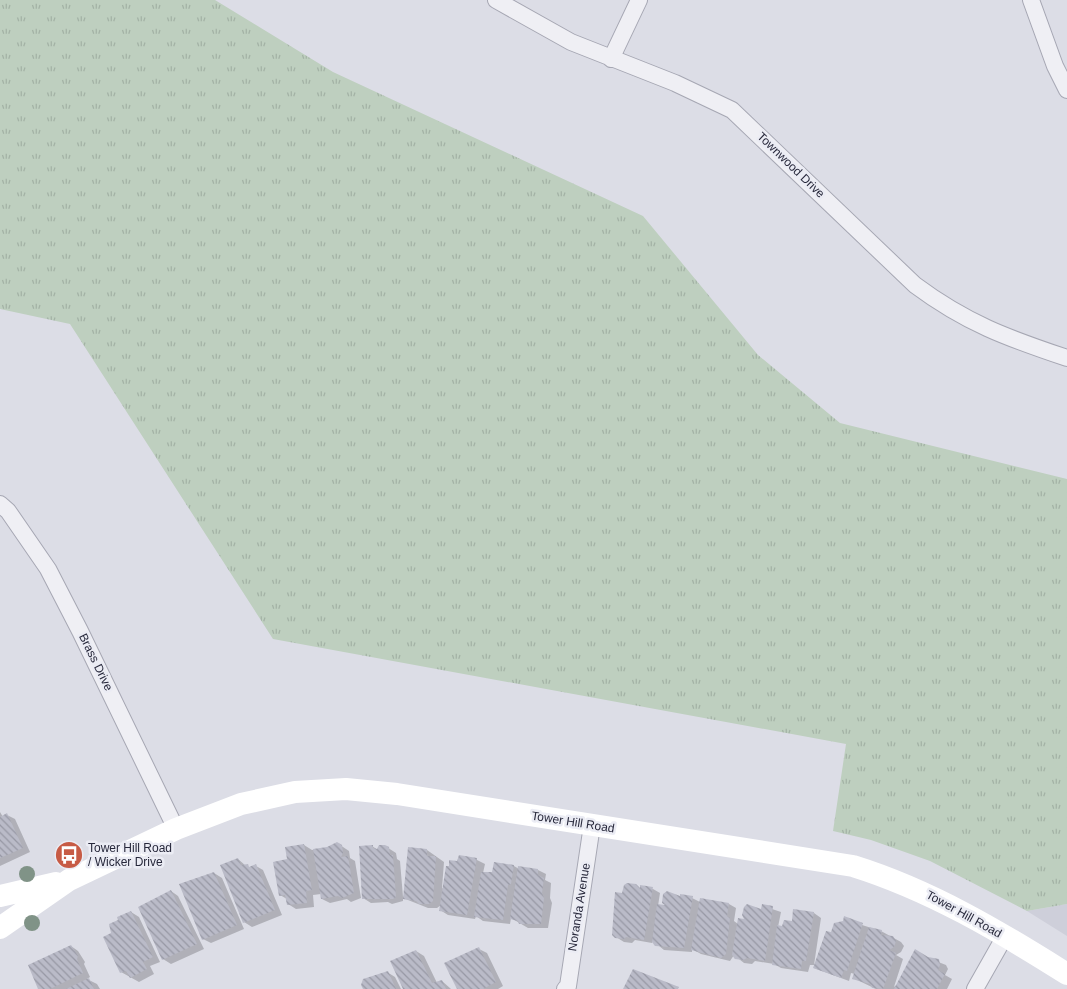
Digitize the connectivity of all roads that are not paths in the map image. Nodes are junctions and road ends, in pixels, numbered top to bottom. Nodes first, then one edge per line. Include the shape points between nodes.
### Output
1 (496, 0) edge
2 (639, 0) edge
3 (1031, 0) edge
4 (611, 59) junction
5 (1067, 90) edge
6 (1067, 358) edge
7 (0, 504) edge
8 (592, 825) junction
9 (176, 829) junction
10 (69, 880) junction
11 (0, 896) edge
12 (0, 928) edge
13 (1005, 936) junction
14 (1067, 974) edge
15 (565, 989) edge
16 (975, 989) edge

1 - 4 street, Townwood Drive via 542,27
2 - 4 street
3 - 5 street
4 - 6 street, Townwood Drive via 675,83 732,110 915,285 971,322
7 - 9 street, Brass Drive via 48,569
8 - 9 street, Tower Hill Road via 397,794 346,790 294,792 241,804
8 - 13 street, Tower Hill Road via 853,866 923,891
8 - 15 street, Noranda Avenue
9 - 10 street, Tower Hill Road
10 - 11 street, Tower Hill Road
10 - 12 street, Tower Hill Road
13 - 14 street, Tower Hill Road
13 - 16 street

